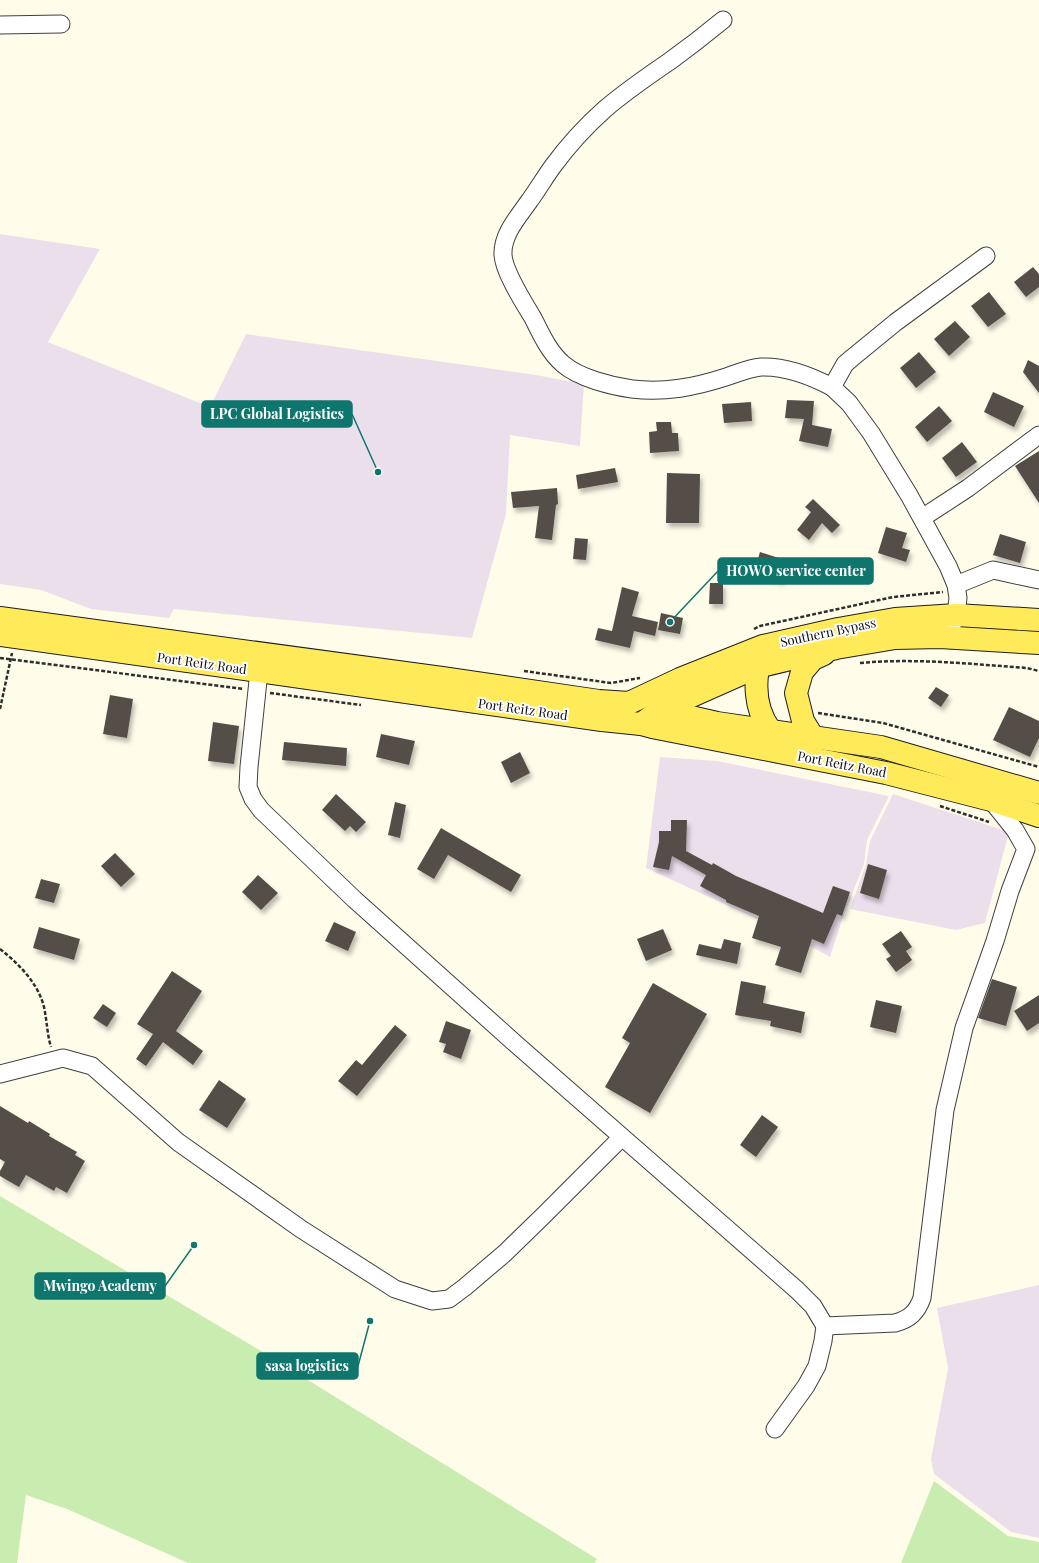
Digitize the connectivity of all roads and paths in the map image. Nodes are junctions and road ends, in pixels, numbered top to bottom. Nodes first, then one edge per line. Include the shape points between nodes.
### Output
1 (723, 20) dead end
2 (61, 24) dead end
3 (0, 25) edge
4 (986, 256) dead end
5 (832, 386) junction
6 (1039, 435) edge
7 (922, 518) junction
8 (1039, 580) edge
9 (957, 588) junction
10 (956, 615) junction
11 (0, 618) edge
12 (1039, 620) edge
13 (8, 636) edge
14 (940, 636) junction
15 (758, 638) junction
16 (1039, 643) edge
17 (836, 648) junction
18 (0, 658) edge
19 (10, 660) junction
20 (858, 663) dead end
21 (757, 667) junction
22 (517, 670) dead end
23 (1039, 671) edge
24 (644, 677) dead end
25 (258, 681) junction
26 (629, 703) junction
27 (367, 706) dead end
28 (0, 709) edge
29 (660, 710) junction
30 (815, 712) dead end
31 (641, 724) junction
32 (770, 730) junction
33 (813, 737) junction
34 (1039, 767) edge
35 (1039, 793) edge
36 (991, 800) junction
37 (936, 805) dead end
38 (1039, 816) edge
39 (1015, 830) junction
40 (0, 949) edge
41 (63, 1058) junction
42 (0, 1074) edge
43 (622, 1138) junction
44 (824, 1326) junction
45 (775, 1429) dead end

1 - 5 street via 604,110 582,132 512,225 505,241 503,255 507,269 548,345 564,365 591,379 611,385 653,391 681,389 762,367 778,368
2 - 3 street
4 - 5 street via 852,358 845,364
5 - 7 street via 849,403 871,433
6 - 7 street via 968,488
7 - 9 street
8 - 9 street via 993,570
9 - 10 street
9 - 15 path via 893,597 760,626
10 - 12 main road, Southern Bypass
10 - 14 street via 952,626
10 - 15 main road, Southern Bypass via 896,619
11 - 26 main road via 599,701
13 - 19 path
13 - 25 main road, Port Reitz Road
14 - 16 main road, Southern Bypass
14 - 17 main road, Southern Bypass via 895,638
15 - 21 main road
15 - 26 main road, Southern Bypass
17 - 21 main road, Southern Bypass
17 - 33 main road via 813,659 802,672 799,681 797,702 803,721
18 - 19 path
19 - 25 path
19 - 28 path
20 - 23 path via 942,661
21 - 29 main road, Southern Bypass
21 - 32 main road via 756,693 760,714
22 - 24 path via 611,683
25 - 27 path
25 - 31 main road, Port Reitz Road
25 - 43 street via 248,787 253,800 354,899
26 - 29 street, Port Reitz Road
29 - 31 main road, Southern Bypass
29 - 32 main road, Port Reitz Road via 717,723
30 - 34 path via 883,723
31 - 36 main road, Port Reitz Road via 886,773
32 - 33 main road, Port Reitz Road
33 - 35 main road, Port Reitz Road via 881,747
36 - 38 main road, Port Reitz Road
36 - 39 street
37 - 39 path
39 - 44 street via 1026,849 964,1028 951,1081 919,1308 906,1320 895,1323
40 - 41 path via 16,962 40,995 51,1047
41 - 42 street
41 - 43 street via 92,1066 178,1142 301,1229 395,1289 432,1301 449,1299 505,1253
43 - 44 street via 797,1290 812,1306
44 - 45 street via 817,1366

